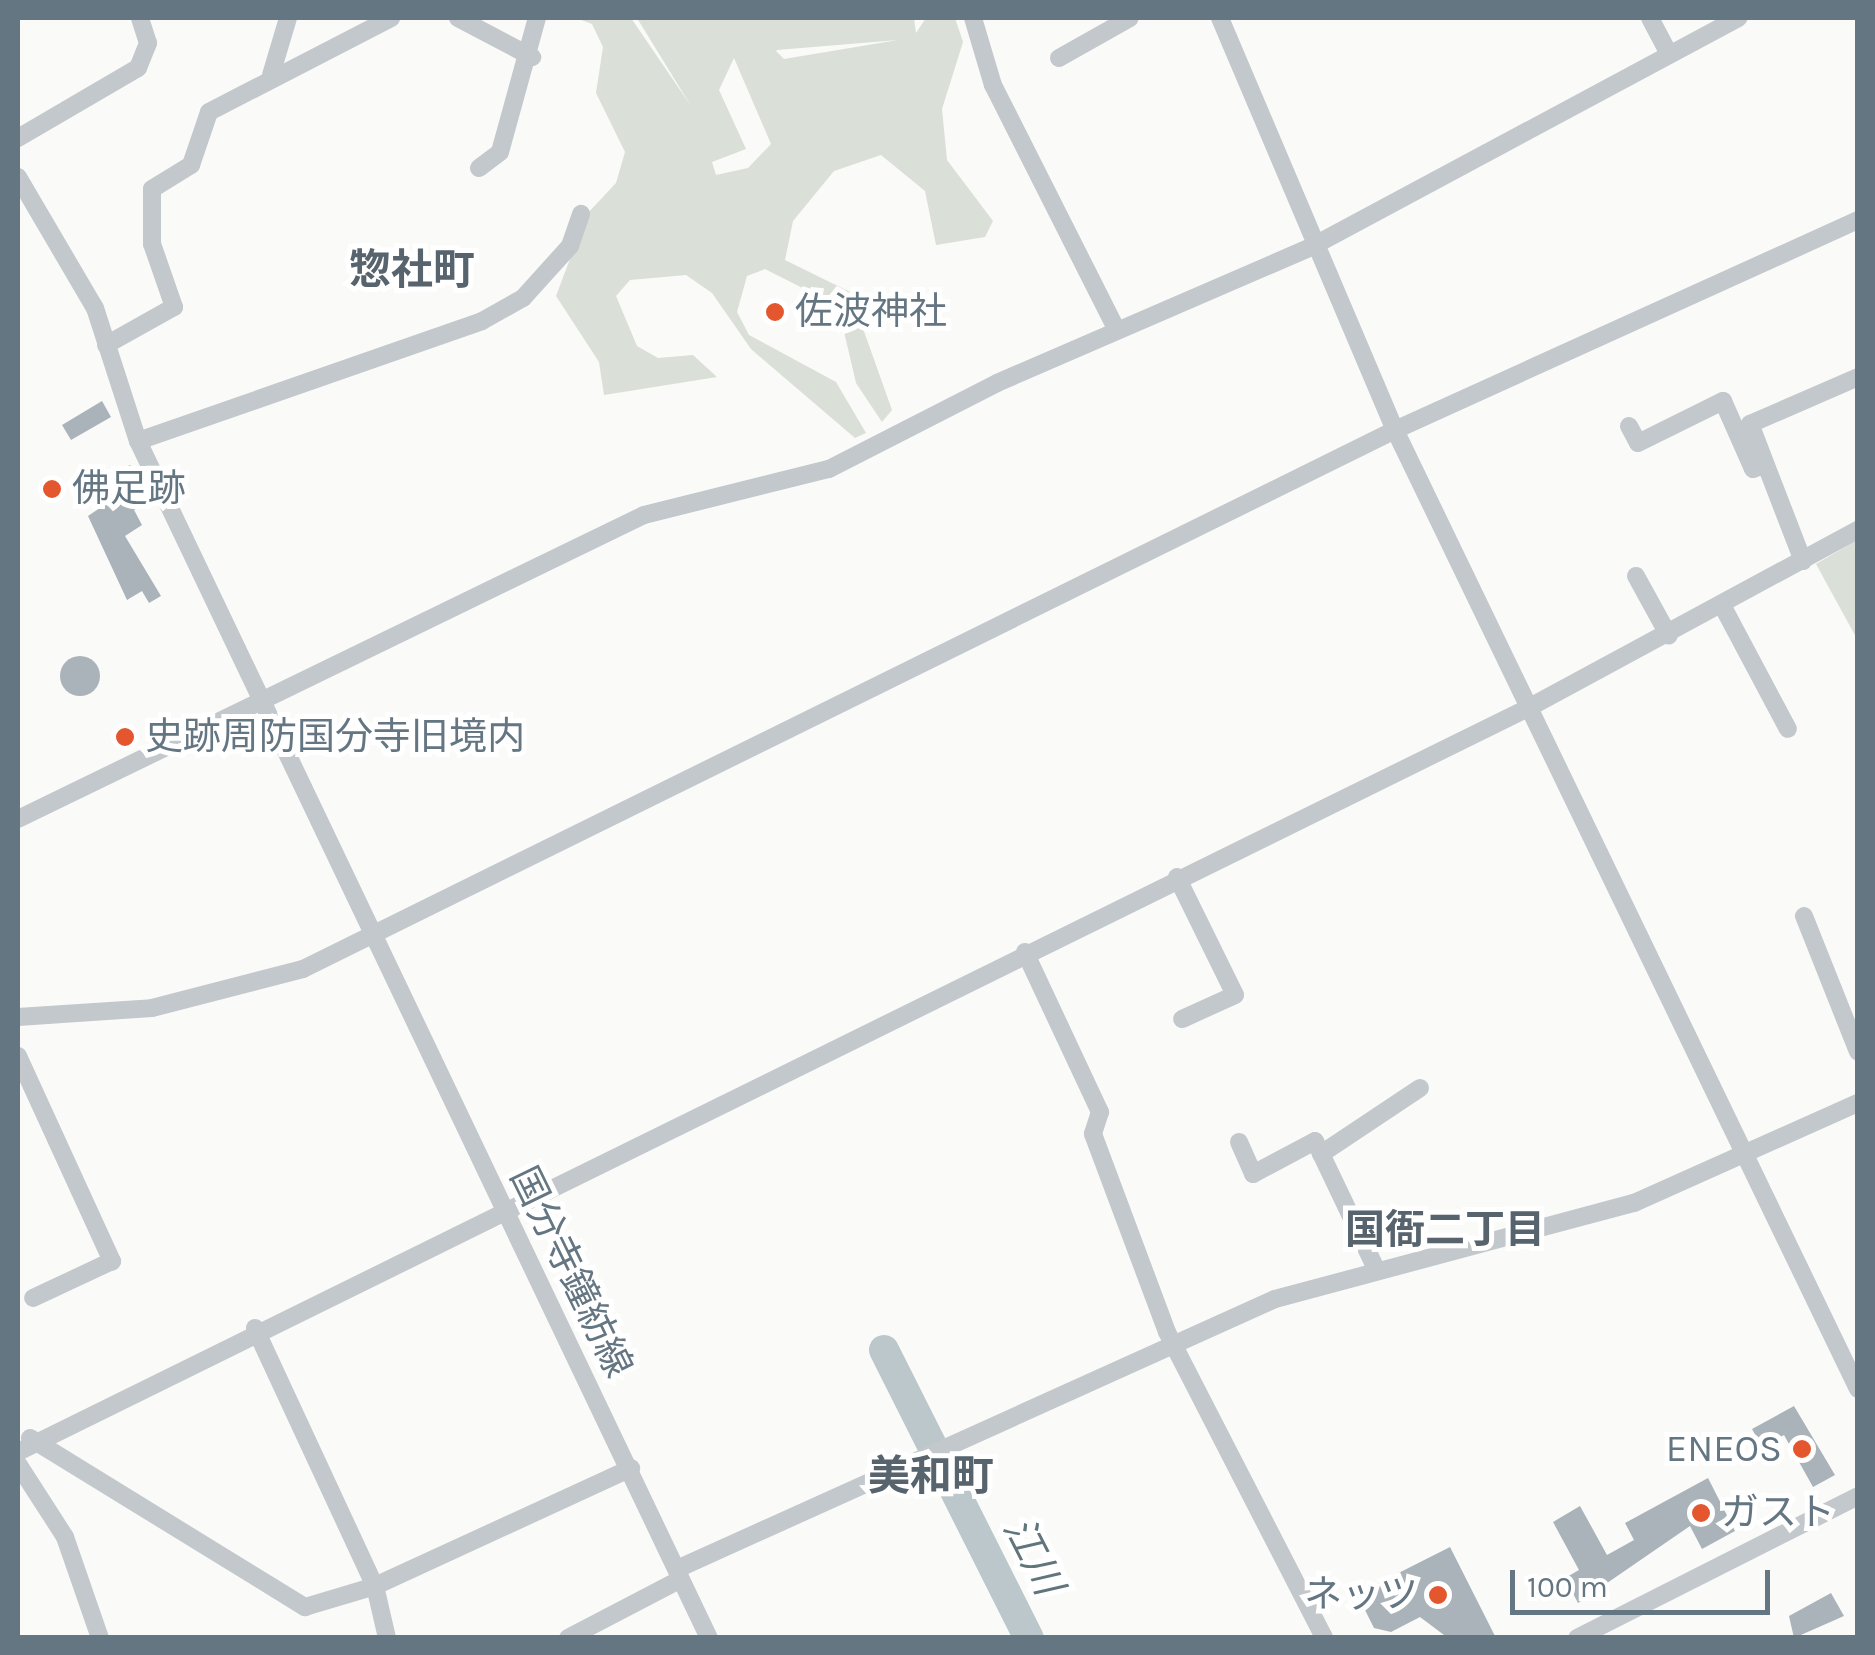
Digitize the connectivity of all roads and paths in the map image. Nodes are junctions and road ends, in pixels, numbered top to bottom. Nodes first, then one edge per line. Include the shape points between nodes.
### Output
1 (140, 18) edge
2 (288, 18) edge
3 (391, 18) edge
4 (458, 18) edge
5 (538, 18) edge
6 (973, 18) edge
7 (1130, 18) edge
8 (1220, 18) edge
9 (1650, 18) edge
10 (1739, 18) edge
11 (1669, 54) junction
12 (532, 57) junction
13 (1059, 58) dead end
14 (272, 75) junction
15 (18, 138) edge
16 (479, 168) dead end
17 (18, 177) edge
18 (580, 214) dead end
19 (1858, 220) edge
20 (1314, 246) junction
21 (1118, 331) junction
22 (106, 345) junction
23 (1858, 377) edge
24 (1629, 426) dead end
25 (1395, 430) junction
26 (138, 441) junction
27 (1764, 465) junction
28 (1858, 530) edge
29 (1803, 561) junction
30 (1636, 576) dead end
31 (1723, 607) junction
32 (1669, 636) junction
33 (261, 704) junction
34 (1530, 707) junction
35 (1788, 729) dead end
36 (18, 819) edge
37 (1177, 877) junction
38 (1804, 916) dead end
39 (373, 936) junction
40 (1025, 952) junction
41 (18, 1017) edge
42 (1182, 1020) dead end
43 (1858, 1052) edge
44 (18, 1056) edge
45 (1420, 1088) dead end
46 (1858, 1103) edge
47 (1238, 1142) dead end
48 (1321, 1154) junction
49 (1745, 1154) junction
50 (502, 1208) junction
51 (1378, 1271) junction
52 (33, 1298) dead end
53 (255, 1328) junction
54 (1174, 1345) junction
55 (1858, 1388) edge
56 (27, 1438) edge
57 (18, 1452) edge
58 (18, 1464) edge
59 (631, 1468) junction
60 (1858, 1496) edge
61 (679, 1574) junction
62 (375, 1586) junction
63 (100, 1638) edge
64 (387, 1638) edge
65 (568, 1638) edge
66 (709, 1638) edge
67 (1324, 1638) edge
68 (1576, 1638) edge

1 - 15 street via 148,43 138,68
2 - 14 street
3 - 14 street
4 - 12 street
5 - 12 street
6 - 21 street via 993,85
7 - 13 street
8 - 20 street
9 - 11 street
10 - 11 street
11 - 20 street
12 - 16 street via 500,152
14 - 22 street via 209,112 191,165 152,189 152,244 174,307
17 - 22 street, 国分寺鐘紡線 via 52,224
18 - 26 street via 570,246 523,298 482,321
19 - 25 street
20 - 21 street
20 - 25 street
21 - 33 street via 829,469 644,515
22 - 26 street, 国分寺鐘紡線
23 - 27 street via 1750,424
24 - 27 street via 1638,443 1723,401 1753,470
25 - 34 street
25 - 39 street
26 - 33 street, 国分寺鐘紡線
27 - 29 street
28 - 29 street
29 - 31 street
30 - 32 street
31 - 32 street
31 - 35 street
32 - 34 street
33 - 36 street
33 - 39 street, 国分寺鐘紡線
34 - 37 street
34 - 49 street
37 - 40 street
37 - 42 street via 1235,994
38 - 43 street
39 - 41 street via 211,998
39 - 50 street, 国分寺鐘紡線
40 - 50 street
40 - 54 street via 1100,1112 1093,1134
44 - 52 street via 112,1261
45 - 48 street
46 - 49 street
47 - 48 street via 1254,1174 1314,1141
48 - 51 street
49 - 51 street via 1634,1203
49 - 55 street
50 - 53 street
50 - 59 street, 国分寺鐘紡線
51 - 54 street via 1275,1299
53 - 56 street
53 - 62 street
54 - 61 street
54 - 67 street
56 - 57 street
56 - 62 street via 296,1603 324,1606
58 - 63 street via 65,1537
59 - 61 street, 国分寺鐘紡線
59 - 62 street
60 - 68 street
61 - 65 street
61 - 66 street, 国分寺鐘紡線
62 - 64 street

